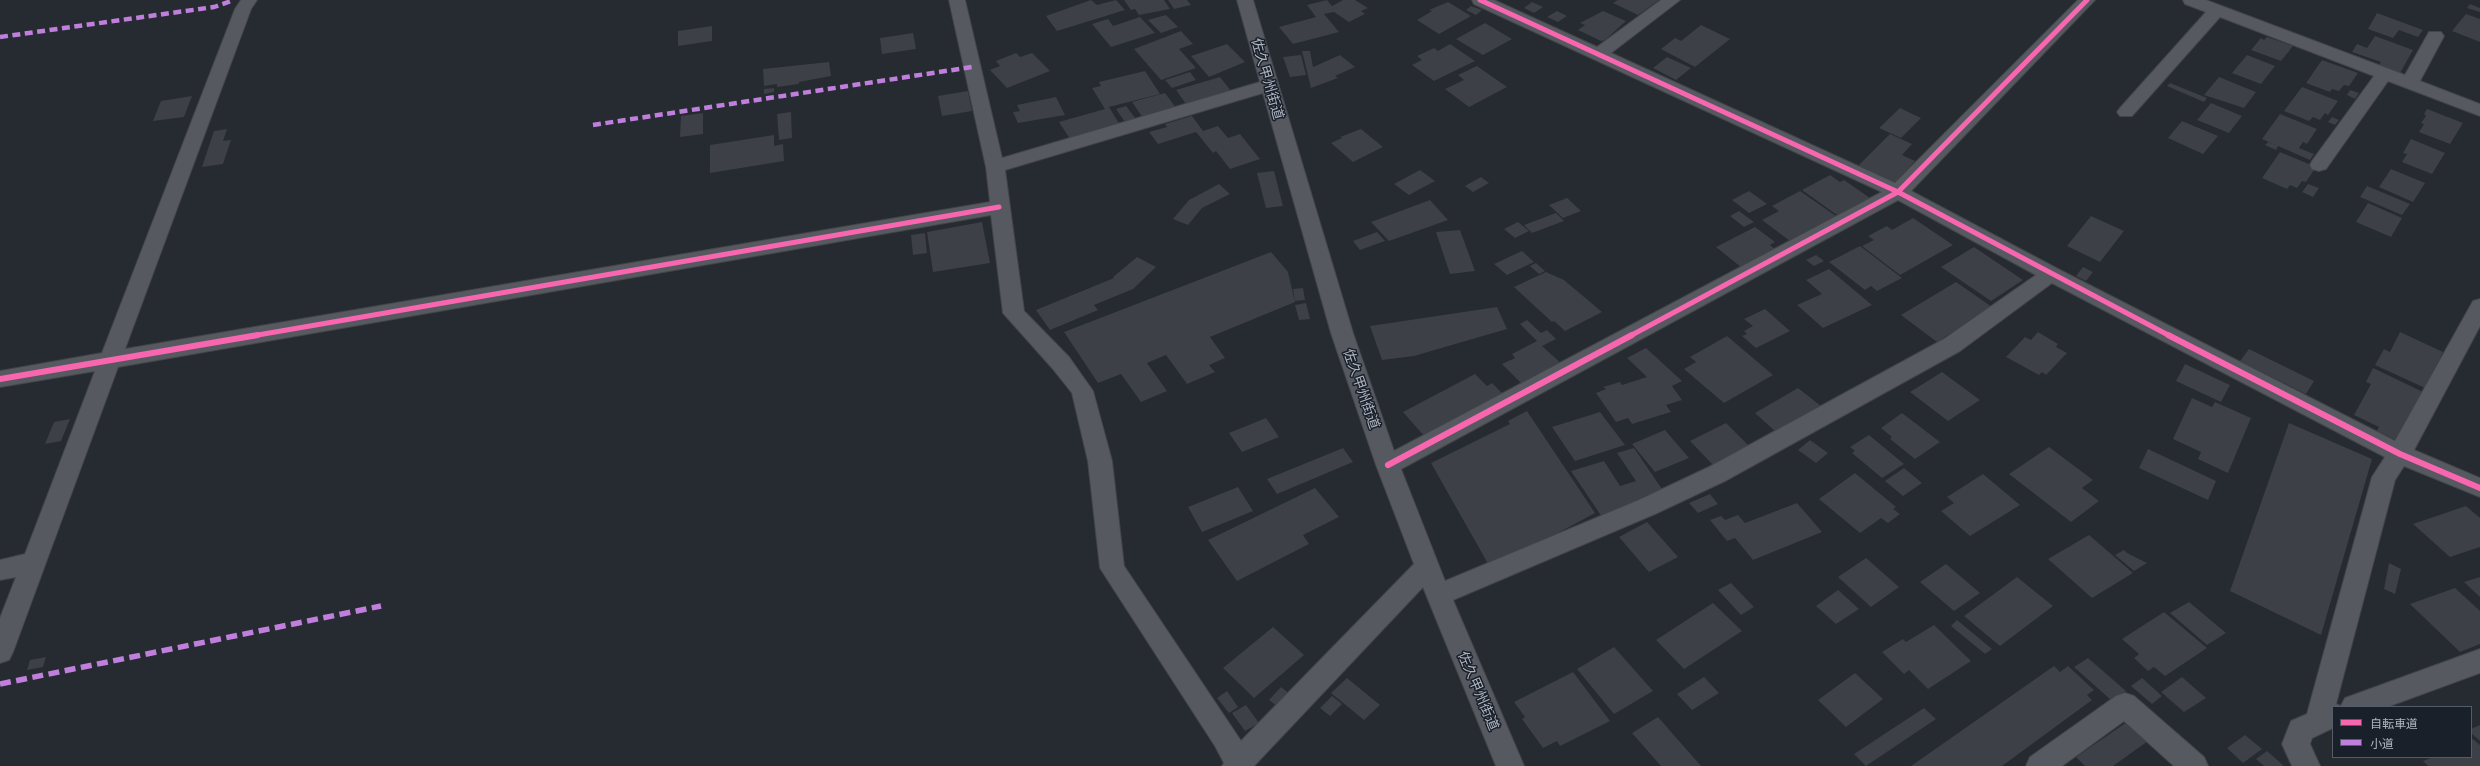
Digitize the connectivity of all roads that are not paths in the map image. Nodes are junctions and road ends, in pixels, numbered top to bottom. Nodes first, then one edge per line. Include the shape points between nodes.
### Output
1 (249, 0) edge
2 (957, 0) edge
3 (1245, 0) edge
4 (1672, 0) edge
5 (2087, 0) edge
6 (2191, 0) edge
7 (1494, 2) edge
8 (2217, 10) junction
9 (2436, 36) dead end
10 (1600, 54) junction
11 (2384, 74) junction
12 (2409, 84) junction
13 (1269, 85) junction
14 (2480, 110) edge
15 (2126, 112) dead end
16 (2319, 165) dead end
17 (995, 167) junction
18 (1898, 192) junction
19 (999, 207) junction
20 (2051, 274) junction
21 (2480, 306) edge
22 (110, 360) junction
23 (0, 379) edge
24 (2400, 454) junction
25 (1388, 465) junction
26 (2480, 488) edge
27 (34, 563) junction
28 (1427, 566) junction
29 (0, 570) edge
30 (1438, 595) junction
31 (0, 652) edge
32 (2480, 661) edge
33 (2357, 706) edge
34 (2326, 717) edge
35 (1237, 765) edge
36 (1510, 766) edge
37 (2040, 766) edge
38 (2194, 766) edge
39 (2306, 766) edge

1 - 22 street via 243,9
2 - 17 street
3 - 13 street, 佐久甲州街道
4 - 10 street
5 - 18 street
6 - 8 street
7 - 10 street
8 - 11 street
8 - 15 street
9 - 12 street
10 - 18 street
11 - 12 street
11 - 16 street
12 - 14 street
13 - 17 street
13 - 25 street, 佐久甲州街道 via 1342,333
17 - 19 street
18 - 20 street
18 - 25 street
19 - 22 street
19 - 35 street via 1014,313 1061,363 1082,391 1100,461 1112,568 1225,737
20 - 24 street
20 - 30 street via 1952,345 1717,474 1647,507
21 - 24 street
22 - 23 street
22 - 27 street
24 - 26 street
24 - 34 street via 2384,477
25 - 28 street, 佐久甲州街道
27 - 29 street
27 - 31 street
28 - 30 street, 佐久甲州街道
28 - 35 street
30 - 36 street, 佐久甲州街道
32 - 33 street
34 - 39 street via 2301,730 2296,744
37 - 38 street via 2125,705

